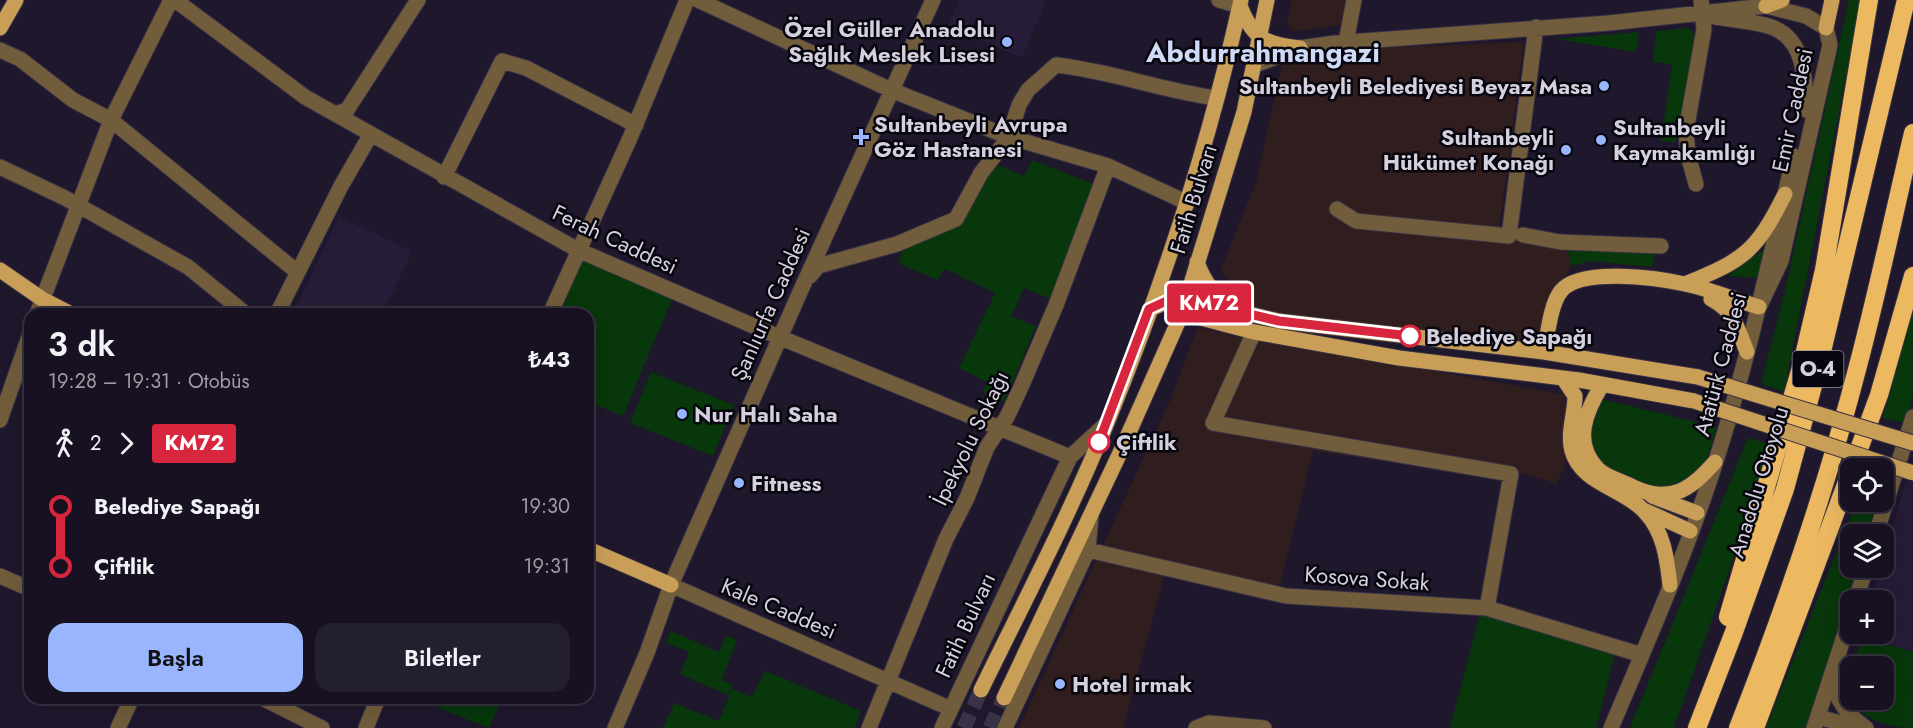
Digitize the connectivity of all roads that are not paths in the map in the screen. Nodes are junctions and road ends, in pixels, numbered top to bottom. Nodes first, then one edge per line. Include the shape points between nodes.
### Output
1 (16, 0) edge
2 (173, 0) edge
3 (418, 0) edge
4 (687, 0) edge
5 (698, 0) edge
6 (933, 0) edge
7 (1219, 0) edge
8 (1267, 0) edge
9 (1354, 0) edge
10 (1782, 0) edge
11 (1832, 0) edge
12 (1869, 0) edge
13 (1906, 0) edge
14 (1240, 3) edge
15 (1766, 6) junction
16 (1701, 7) edge
17 (1536, 27) junction
18 (0, 28) edge
19 (1826, 28) junction
20 (1259, 38) junction
21 (1346, 42) junction
22 (1300, 48) junction
23 (0, 50) edge
24 (1255, 65) junction
25 (891, 90) junction
26 (1217, 98) junction
27 (1806, 110) junction
28 (335, 114) junction
29 (111, 120) junction
30 (636, 125) junction
31 (1913, 133) edge
32 (370, 134) junction
33 (1009, 137) junction
34 (1108, 166) junction
35 (0, 167) edge
36 (444, 177) junction
37 (1696, 184) dead end
38 (1785, 194) junction
39 (1188, 203) junction
40 (78, 207) junction
41 (1337, 209) dead end
42 (1523, 235) dead end
43 (1661, 246) dead end
44 (578, 250) junction
45 (1170, 256) junction
46 (1197, 262) junction
47 (0, 270) edge
48 (296, 271) junction
49 (1913, 276) edge
50 (1685, 284) junction
51 (800, 291) junction
52 (1180, 303) junction
53 (39, 306) edge
54 (1759, 307) junction
55 (239, 308) edge
56 (280, 308) edge
57 (553, 308) edge
58 (1149, 309) junction
59 (1279, 321) junction
60 (1254, 332) junction
61 (779, 337) junction
62 (24, 351) edge
63 (1544, 352) junction
64 (1746, 352) junction
65 (1563, 378) junction
66 (1602, 385) junction
67 (1913, 417) edge
68 (0, 420) edge
69 (1107, 423) junction
70 (998, 427) junction
71 (1913, 443) edge
72 (1070, 457) junction
73 (1856, 458) edge
74 (1715, 462) junction
75 (1913, 473) edge
76 (1641, 492) junction
77 (1840, 502) edge
78 (1644, 510) junction
79 (1091, 512) junction
80 (1697, 513) junction
81 (1879, 524) edge
82 (1690, 531) junction
83 (1088, 550) junction
84 (594, 552) edge
85 (0, 576) edge
86 (671, 585) junction
87 (1670, 585) junction
88 (24, 586) edge
89 (1487, 608) junction
90 (1842, 644) edge
91 (1642, 655) junction
92 (1833, 673) junction
93 (889, 680) junction
94 (981, 690) tunnel mouth
95 (1004, 698) tunnel mouth
96 (129, 704) edge
97 (274, 704) edge
98 (376, 704) edge
99 (951, 709) junction
100 (1819, 724) edge
101 (118, 728) edge
102 (322, 728) edge
103 (366, 728) edge
104 (615, 728) edge
105 (869, 728) edge
106 (942, 728) edge
107 (1005, 728) edge
108 (1196, 728) edge
109 (1264, 728) edge
110 (1611, 728) edge
111 (1695, 728) edge
112 (1738, 728) edge
113 (1755, 728) edge
114 (1858, 728) edge
115 (1866, 728) edge

1 - 18 main road
2 - 28 street, Ferah Caddesi via 305,97
2 - 29 street
3 - 28 street via 347,110
4 - 30 street
5 - 25 street
6 - 25 street, Şanlıurfa Caddesi
7 - 14 street
8 - 20 main road, Fatih Bulvarı
9 - 21 street
10 - 15 main road
11 - 19 main road, Atatürk Caddesi
12 - 111 highway via 1824,270 1804,354
13 - 111 highway, Anadolu Otoyolu / O-4 via 1785,489 1734,633
14 - 20 main road via 1247,24
14 - 26 main road, Fatih Bulvarı
15 - 16 street, Emir Caddesi
15 - 19 street, Emir Caddesi via 1806,16
16 - 17 street, Emir Caddesi
16 - 27 street via 1773,27 1785,35 1801,62
16 - 37 street via 1704,29 1686,131
17 - 21 street, Emir Caddesi
17 - 41 street via 1509,236 1356,221
19 - 27 street, Atatürk Caddesi
19 - 54 street, Emir Caddesi via 1830,45 1781,261
20 - 22 main road via 1275,45
20 - 24 main road, Fatih Bulvarı
21 - 22 street, Emir Caddesi
22 - 24 street, Emir Caddesi
23 - 29 street via 20,59 73,100
24 - 46 main road, Fatih Bulvarı
25 - 33 street
25 - 51 street, Şanlıurfa Caddesi
26 - 33 street via 1179,93 1098,70 1056,65 1028,90
26 - 39 main road, Fatih Bulvarı
27 - 38 street, Atatürk Caddesi
28 - 32 street, Ferah Caddesi
29 - 40 street
29 - 48 street
30 - 36 street via 526,68 502,61
30 - 44 street
31 - 112 highway, O-4 via 1859,363 1773,638
32 - 36 street, Ferah Caddesi
32 - 48 street
33 - 34 street
33 - 51 street via 981,173 956,219 897,244 818,266
34 - 39 street
34 - 70 street, İpekyolu Sokağı via 1056,305 1007,417
35 - 40 street
36 - 44 street, Ferah Caddesi
38 - 50 main road via 1768,228 1743,255 1730,266
38 - 54 street, Atatürk Caddesi
39 - 45 main road, Fatih Bulvarı
40 - 53 street
40 - 55 street via 188,267
42 - 43 street via 1560,242
44 - 57 street
44 - 61 street, Ferah Caddesi
45 - 52 main road
45 - 58 main road, Fatih Bulvarı
46 - 52 main road, Fatih Bulvarı
46 - 59 main road via 1203,278 1227,301
47 - 53 main road
48 - 56 street
49 - 73 highway
50 - 54 main road
50 - 63 main road via 1595,276 1569,283 1555,304
50 - 64 main road via 1727,308
51 - 61 street, Şanlıurfa Caddesi
52 - 58 main road
52 - 59 main road
52 - 60 main road
52 - 79 main road, Fatih Bulvarı
54 - 64 street, Atatürk Caddesi
58 - 69 main road, Fatih Bulvarı
59 - 63 main road
60 - 65 main road via 1399,358
60 - 89 street via 1213,423 1511,474
61 - 70 street, Ferah Caddesi
61 - 86 street, Şanlıurfa Caddesi
62 - 68 street
63 - 71 main road, bridge via 1698,377
64 - 74 street, Atatürk Caddesi
65 - 66 main road
65 - 78 main road via 1575,396 1570,440 1578,463
66 - 75 main road, bridge via 1694,401
66 - 76 main road via 1587,410 1583,433 1587,455 1599,470
67 - 81 street
69 - 72 street, Fatih Bulvarı
69 - 94 main road, Fatih Bulvarı
70 - 72 street, Ferah Caddesi
70 - 93 street, İpekyolu Sokağı via 946,539
72 - 99 street, Fatih Bulvarı
74 - 76 main road via 1692,485 1680,491 1654,495
74 - 80 street, Atatürk Caddesi
76 - 80 main road
77 - 113 highway
78 - 82 main road
78 - 87 main road via 1664,544
79 - 83 street
79 - 95 main road, Fatih Bulvarı
80 - 82 street, Atatürk Caddesi
82 - 87 street, Atatürk Caddesi
83 - 89 street, Kosova Sokak via 1286,596
83 - 107 street
84 - 86 main road, Kale Caddesi
85 - 88 street
86 - 93 street, Kale Caddesi
86 - 104 street, Şanlıurfa Caddesi
87 - 91 street, Atatürk Caddesi
89 - 91 street, Kosova Sokak
90 - 92 street
91 - 110 street, Atatürk Caddesi
92 - 100 street
92 - 115 street via 1842,706
93 - 99 street, Kale Caddesi
93 - 105 street, İpekyolu Sokağı
96 - 101 street
97 - 102 street
98 - 103 street
99 - 106 street, Fatih Bulvarı
100 - 114 street
108 - 109 street via 1209,723

